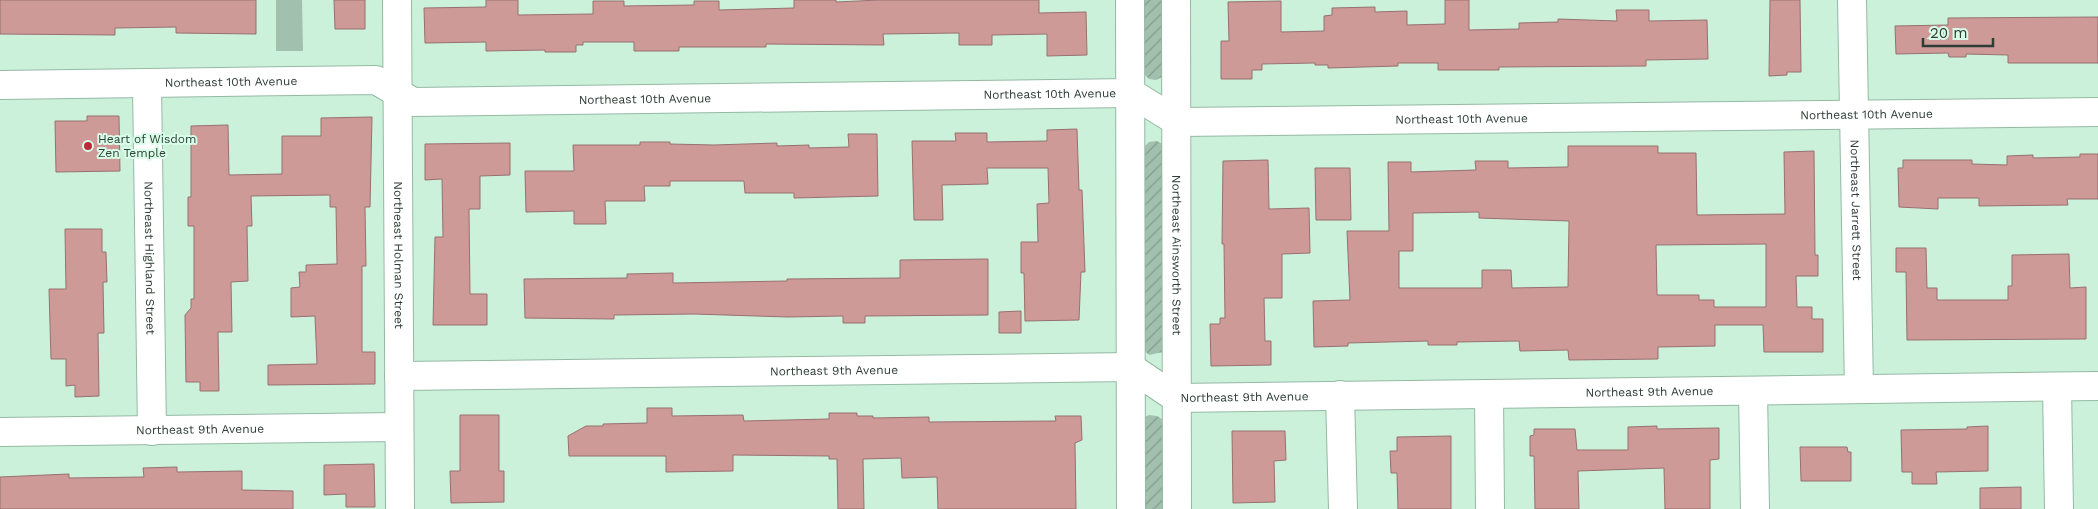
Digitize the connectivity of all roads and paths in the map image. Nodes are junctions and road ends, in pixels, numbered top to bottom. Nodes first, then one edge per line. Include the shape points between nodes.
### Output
1 (397, 0) edge
2 (1130, 0) edge
3 (1176, 0) edge
4 (1852, 0) edge
5 (147, 84) junction
6 (0, 85) edge
7 (398, 93) junction
8 (1131, 93) junction
9 (2098, 112) edge
10 (1854, 114) junction
11 (1178, 122) junction
12 (1130, 367) junction
13 (399, 376) junction
14 (2057, 386) junction
15 (2098, 386) edge
16 (1858, 390) junction
17 (1753, 391) junction
18 (1489, 394) junction
19 (1340, 396) junction
20 (1176, 398) junction
21 (399, 427) junction
22 (152, 431) junction
23 (0, 432) edge
24 (400, 509) edge
25 (1132, 509) edge
26 (1177, 509) edge
27 (1343, 509) edge
28 (1490, 509) edge
29 (1755, 509) edge
30 (2059, 509) edge

1 - 7 street, Northeast Holman Street
2 - 8 street
3 - 11 street, Northeast Ainsworth Street
4 - 10 street, Northeast Jarrett Street
5 - 6 street, Northeast 10th Avenue
5 - 7 street, Northeast 10th Avenue via 376,80
5 - 22 street, Northeast Highland Street
7 - 8 street, Northeast 10th Avenue via 413,102
7 - 13 street, Northeast Holman Street
8 - 11 street, Northeast 10th Avenue
8 - 12 street
9 - 10 street, Northeast 10th Avenue
10 - 11 street, Northeast 10th Avenue
10 - 16 street, Northeast Jarrett Street
11 - 20 street, Northeast Ainsworth Street
12 - 13 street, Northeast 9th Avenue
12 - 20 street, Northeast 9th Avenue
12 - 25 street
13 - 21 street, Northeast Holman Street
14 - 15 street, Northeast 9th Avenue
14 - 16 street, Northeast 9th Avenue
14 - 30 street
16 - 17 street, Northeast 9th Avenue
17 - 18 street, Northeast 9th Avenue
17 - 29 street
18 - 19 street, Northeast 9th Avenue
18 - 28 street
19 - 20 street, Northeast 9th Avenue
19 - 27 street
20 - 26 street, Northeast Ainsworth Street
21 - 22 street, Northeast 9th Avenue
21 - 24 street, Northeast Holman Street
22 - 23 street, Northeast 9th Avenue

